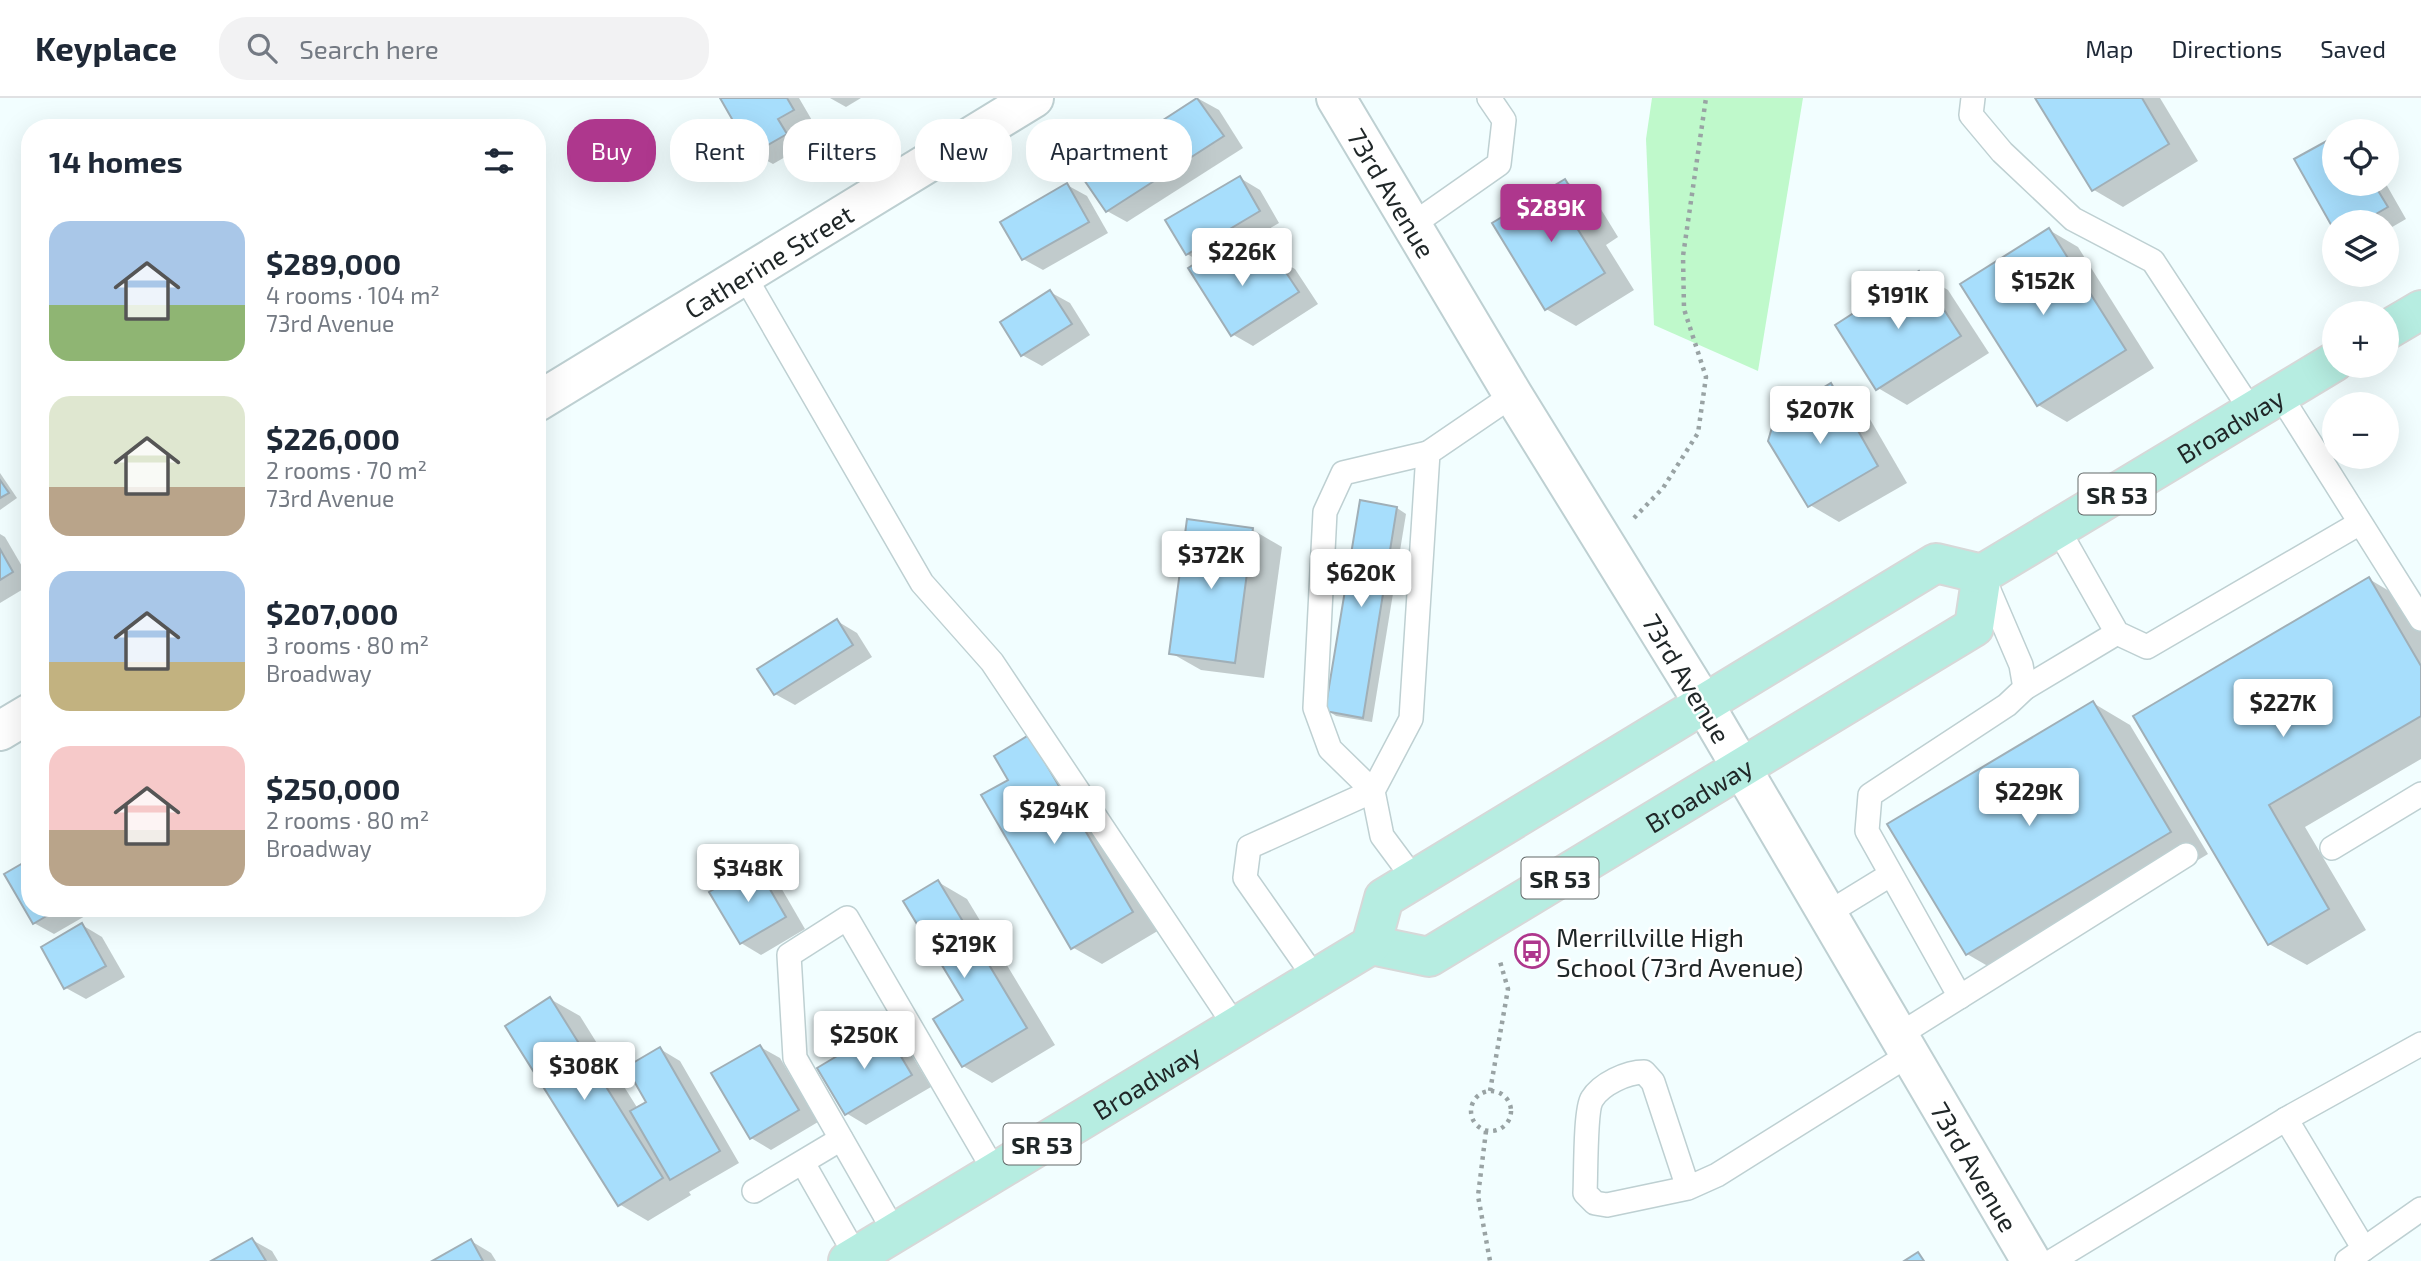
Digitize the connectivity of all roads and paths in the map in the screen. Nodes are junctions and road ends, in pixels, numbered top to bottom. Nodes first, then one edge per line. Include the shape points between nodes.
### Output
1 (1034, 98) edge
2 (1336, 98) edge
3 (1489, 98) edge
4 (1706, 98) edge
5 (1973, 98) edge
6 (1412, 225) junction
7 (744, 275) junction
8 (2421, 310) edge
9 (2399, 323) edge
10 (2322, 369) edge
11 (1513, 395) junction
12 (546, 396) edge
13 (2266, 404) junction
14 (1428, 453) junction
15 (2360, 523) junction
16 (2058, 530) junction
17 (1606, 546) junction
18 (1982, 574) junction
19 (2421, 619) edge
20 (2117, 634) junction
21 (2025, 688) junction
22 (1704, 704) junction
23 (21, 718) edge
24 (0, 731) edge
25 (1742, 768) junction
26 (1373, 791) junction
27 (2421, 794) edge
28 (2332, 848) dead end
29 (2186, 855) dead end
30 (1890, 875) junction
31 (1413, 879) junction
32 (1828, 913) junction
33 (1490, 920) junction
34 (1371, 945) junction
35 (1315, 978) junction
36 (1960, 997) junction
37 (1236, 1026) junction
38 (2421, 1044) edge
39 (1904, 1045) junction
40 (1490, 1091) junction
41 (2286, 1119) junction
42 (1486, 1131) junction
43 (841, 1139) junction
44 (803, 1163) junction
45 (995, 1172) junction
46 (1688, 1188) junction
47 (754, 1191) dead end
48 (2421, 1209) edge
49 (895, 1233) junction
50 (2355, 1255) edge
51 (852, 1259) edge
52 (1490, 1261) edge
53 (2031, 1261) edge
54 (2052, 1261) edge

1 - 7 street, Catherine Street
2 - 6 street, 73rd Avenue
3 - 6 lane via 1504,120 1499,164
4 - 17 path via 1683,256 1684,309 1706,377 1698,433 1663,488
5 - 13 lane via 1971,115 1979,125 2073,219 2153,261
6 - 11 street, 73rd Avenue
7 - 12 street, Catherine Street
7 - 37 lane via 922,583 992,662
8 - 9 main road
10 - 13 main road, Broadway / SR 53
11 - 14 lane
11 - 17 street, 73rd Avenue
13 - 15 lane
13 - 16 main road, Broadway / SR 53
14 - 26 lane via 1411,719
14 - 26 lane via 1343,473 1325,512 1315,708 1330,749
15 - 19 lane
15 - 20 lane via 2147,647
16 - 18 main road, Broadway / SR 53
16 - 20 lane
17 - 22 street, 73rd Avenue
18 - 21 lane via 2021,664
18 - 22 main road, SR 53 via 1936,563
18 - 25 main road, Broadway / SR 53 via 1974,627
20 - 21 lane
21 - 30 lane via 2007,705 1870,795 1867,831
22 - 25 street, 73rd Avenue
22 - 31 main road, SR 53
23 - 24 street
25 - 32 street, 73rd Avenue
25 - 33 main road, Broadway / SR 53
26 - 31 lane via 1382,836
26 - 35 lane via 1249,847 1245,877
27 - 28 lane
29 - 36 lane
30 - 32 lane
30 - 36 lane
31 - 34 main road, SR 53 via 1384,898
32 - 39 street, 73rd Avenue
33 - 34 main road, Broadway / SR 53 via 1429,957
33 - 40 path via 1507,989
34 - 35 main road, Broadway / SR 53
35 - 37 main road, Broadway / SR 53
36 - 39 lane
37 - 45 main road, Broadway / SR 53
38 - 41 lane
39 - 46 lane via 1717,1175
39 - 53 street, 73rd Avenue
40 - 42 path via 1481,1093 1471,1110 1472,1119
40 - 42 path via 1509,1102 1511,1113 1498,1130
41 - 50 lane
41 - 54 lane
42 - 52 path via 1478,1196
43 - 44 lane
43 - 45 lane via 795,1058 789,955 847,918
43 - 49 lane
44 - 47 lane
44 - 51 lane
45 - 49 main road, Broadway / SR 53
46 - 46 lane via 1607,1205 1595,1203 1585,1192 1590,1101 1602,1088 1633,1072 1644,1072 1653,1082
48 - 50 lane
49 - 51 main road, Broadway / SR 53

